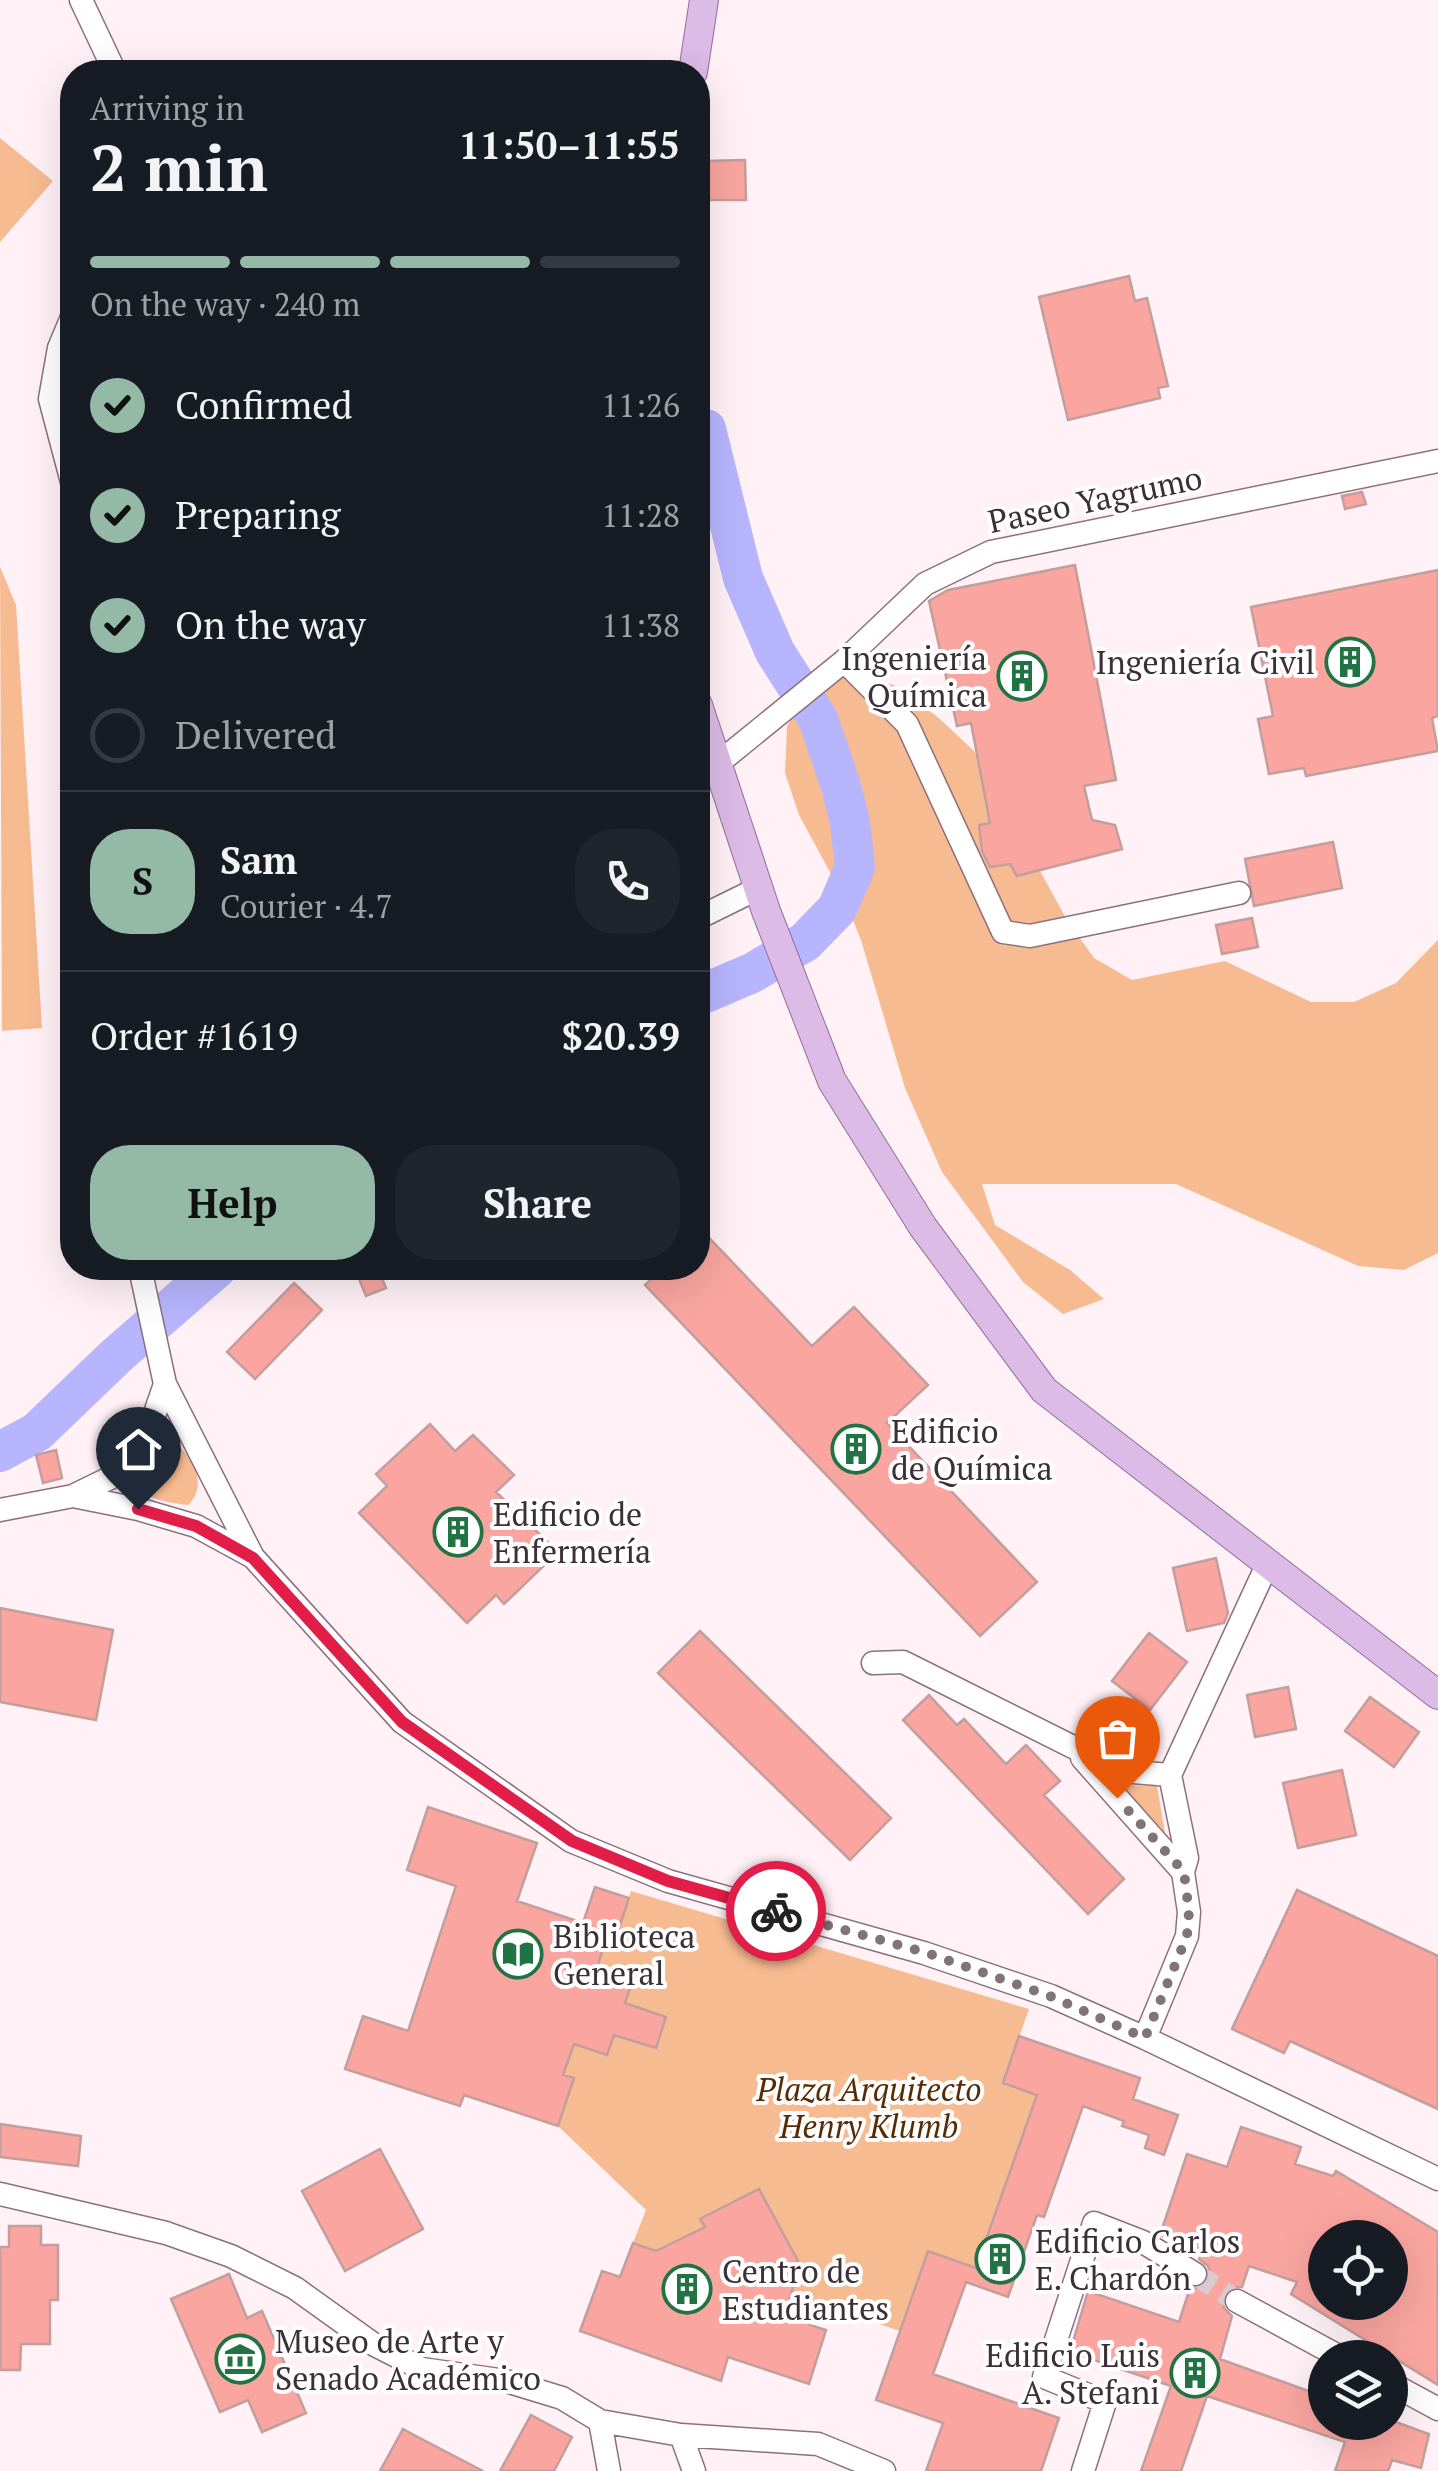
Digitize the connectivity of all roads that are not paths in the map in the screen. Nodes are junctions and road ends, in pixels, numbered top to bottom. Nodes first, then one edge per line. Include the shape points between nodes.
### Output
1 (81, 0) edge
2 (704, 0) edge
3 (110, 60) edge
4 (695, 60) edge
5 (60, 346) edge
6 (60, 437) edge
7 (1438, 461) edge
8 (844, 661) junction
9 (710, 745) edge
10 (716, 765) junction
11 (1238, 894) dead end
12 (762, 900) junction
13 (710, 915) edge
14 (143, 1280) edge
15 (166, 1384) junction
16 (73, 1496) junction
17 (0, 1510) edge
18 (253, 1558) junction
19 (1268, 1563) junction
20 (873, 1663) dead end
21 (1438, 1695) edge
22 (1073, 1748) junction
23 (1170, 1775) junction
24 (1184, 1872) junction
25 (1145, 2038) junction
26 (1438, 2180) edge
27 (0, 2194) edge
28 (1194, 2274) tunnel mouth
29 (1237, 2301) tunnel mouth
30 (1309, 2340) edge
31 (1408, 2393) edge
32 (1438, 2409) edge
33 (600, 2420) junction
34 (681, 2435) junction
35 (609, 2471) edge
36 (694, 2471) edge
37 (884, 2471) edge
38 (1083, 2471) edge

1 - 3 street
2 - 4 main road
5 - 6 street via 50,399
7 - 8 street, Paseo Yagrumo via 991,552 926,584
8 - 10 street, Paseo Yagrumo
8 - 11 street via 908,724 1003,932 1030,936
9 - 10 main road
10 - 12 main road
12 - 13 street
12 - 19 main road via 832,1081 923,1226 1044,1390
14 - 15 street
15 - 16 street via 147,1436 116,1475
15 - 18 street
16 - 17 street
16 - 18 street via 196,1526
18 - 25 street via 402,1722 572,1841 668,1881 924,1952
19 - 21 main road
19 - 23 street
20 - 22 street via 903,1662
22 - 23 street via 1121,1771
22 - 24 street
23 - 24 street
24 - 25 street via 1187,1936
25 - 26 street
27 - 33 street via 166,2232 231,2256 295,2288 422,2369 506,2381 562,2398
28 - 38 street via 1143,2242 1094,2223 1044,2377 1105,2402
29 - 30 street
31 - 32 street
33 - 34 street
33 - 35 street
34 - 36 street
34 - 37 street via 818,2444

